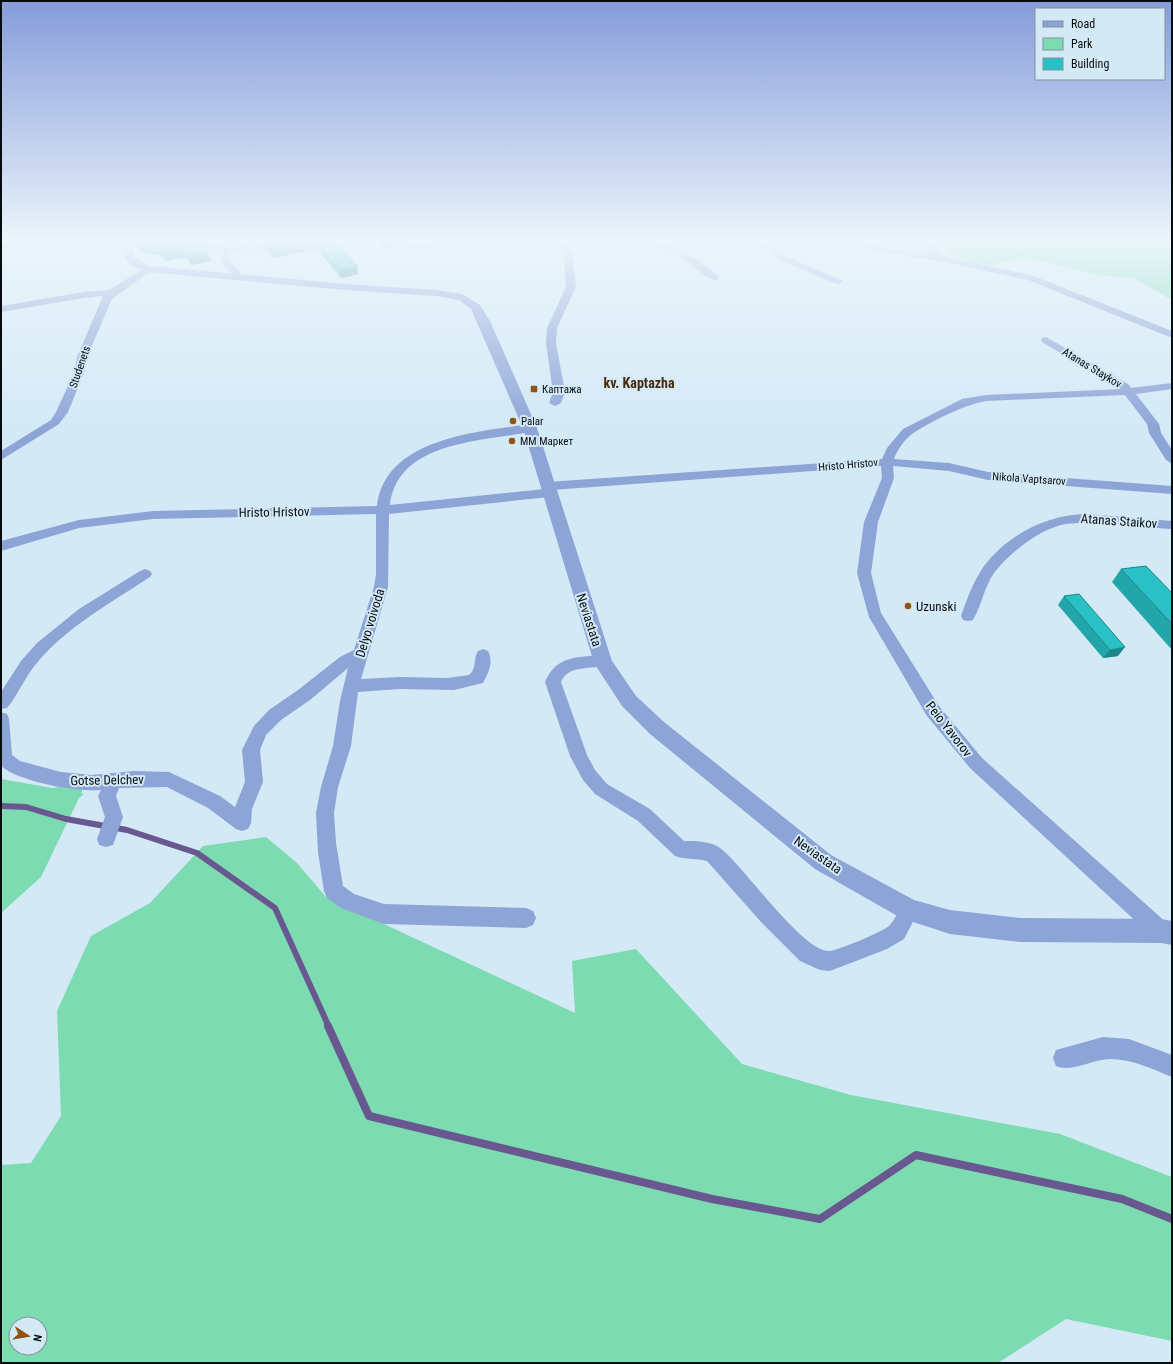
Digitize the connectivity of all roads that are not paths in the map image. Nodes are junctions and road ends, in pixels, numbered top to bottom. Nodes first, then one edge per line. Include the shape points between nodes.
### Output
1 (33, 304) edge
2 (105, 304) edge
3 (471, 304) edge
4 (565, 304) edge
5 (1097, 304) edge
6 (1, 309) edge
7 (1172, 336) edge
8 (1046, 340) dead end
9 (1172, 386) edge
10 (1128, 392) junction
11 (555, 402) dead end
12 (530, 428) junction
13 (1, 456) edge
14 (1172, 460) edge
15 (887, 462) junction
16 (548, 490) junction
17 (1172, 490) edge
18 (383, 510) junction
19 (1172, 525) edge
20 (1, 546) edge
21 (145, 574) dead end
22 (968, 616) dead end
23 (361, 653) junction
24 (483, 655) dead end
25 (602, 661) junction
26 (350, 686) junction
27 (1, 703) edge
28 (1, 720) edge
29 (113, 781) junction
30 (106, 839) dead end
31 (909, 910) junction
32 (526, 918) dead end
33 (1167, 932) edge
34 (1064, 1058) dead end
35 (1172, 1066) edge

1 - 6 street
2 - 13 street, Studenets via 62,412 55,422
3 - 12 street, Neviastata via 484,321
4 - 11 street via 552,328 551,343 558,392
5 - 7 street
8 - 10 street, Atanas Staykov via 1119,382
9 - 10 street, Hristo Hristov
10 - 14 street, Atanas Staykov via 1153,424 1155,433
10 - 15 street, Hristo Hristov via 966,401 907,432 891,451
12 - 16 street, Neviastata
12 - 18 street, Delyo voivoda via 472,436 415,458 394,478 386,490
15 - 16 street, Hristo Hristov
15 - 17 street, Nikola Vaptsarov via 949,467 988,476
15 - 33 street, Peio Yavorov via 888,478 871,522 864,573 874,613 933,711 976,763
16 - 18 street, Hristo Hristov
16 - 25 street, Neviastata
18 - 20 street, Hristo Hristov via 153,515 79,524
18 - 23 street, Delyo voivoda via 382,586
19 - 22 street, Atanas Staikov via 1087,518 1054,522 1018,543 998,560 984,578
21 - 27 street via 76,619 43,648 30,661 11,693
23 - 26 street, Delyo voivoda
23 - 29 street, Gotse Delchev via 346,661 275,715 260,731 251,750 254,782 243,809 242,823 214,802 169,780
24 - 26 street via 482,669 477,679 465,683
25 - 31 street, Neviastata via 629,701 657,728 823,862
25 - 31 street via 565,666 555,675 553,682 579,756 589,775 601,789 644,815 677,847 712,854 807,954 820,960 830,961 880,942 897,932
26 - 32 street, Delyo voivoda via 341,747 325,812 325,835 334,891 348,902 384,914
28 - 29 street, Gotse Delchev via 4,758 15,766 62,780 92,783
29 - 30 street via 107,796 114,817
31 - 33 street, Neviastata via 950,922 1020,930
34 - 35 street via 1104,1048 1149,1056

